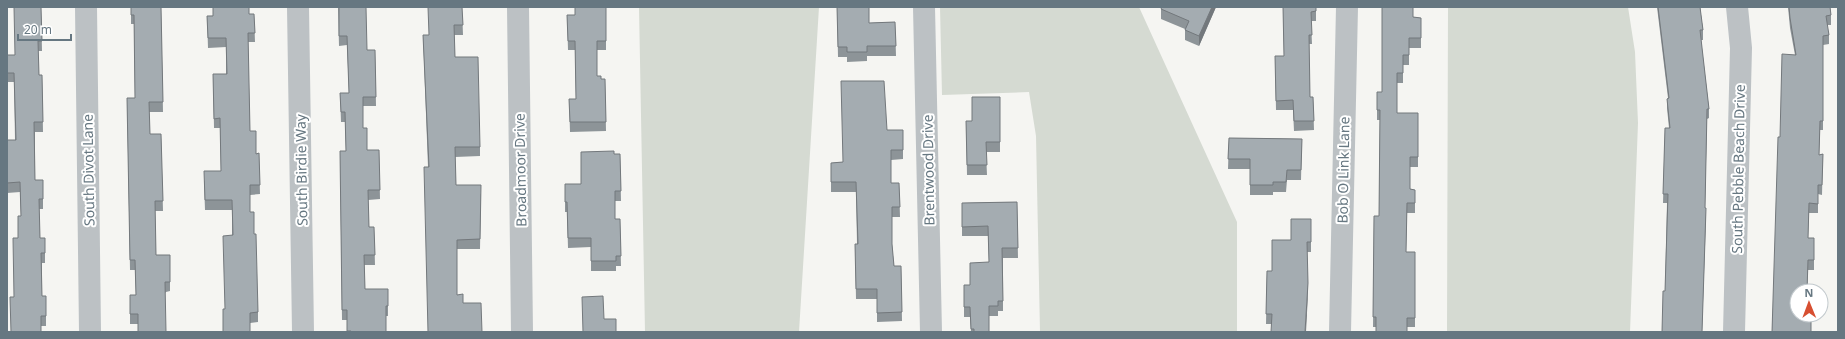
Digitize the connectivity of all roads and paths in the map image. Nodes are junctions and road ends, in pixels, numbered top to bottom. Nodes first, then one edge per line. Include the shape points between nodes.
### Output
1 (86, 7) edge
2 (298, 7) edge
3 (518, 7) edge
4 (924, 7) edge
5 (1347, 7) edge
6 (1737, 7) edge
7 (90, 332) edge
8 (304, 332) edge
9 (522, 332) edge
10 (932, 332) edge
11 (1340, 332) edge
12 (1734, 332) edge

1 - 7 street, South Divot Lane
2 - 8 street, South Birdie Way
3 - 9 street, Broadmoor Drive
4 - 10 street, Brentwood Drive
5 - 11 street, Bob O Link Lane
6 - 12 street, South Pebble Beach Drive via 1741,48

